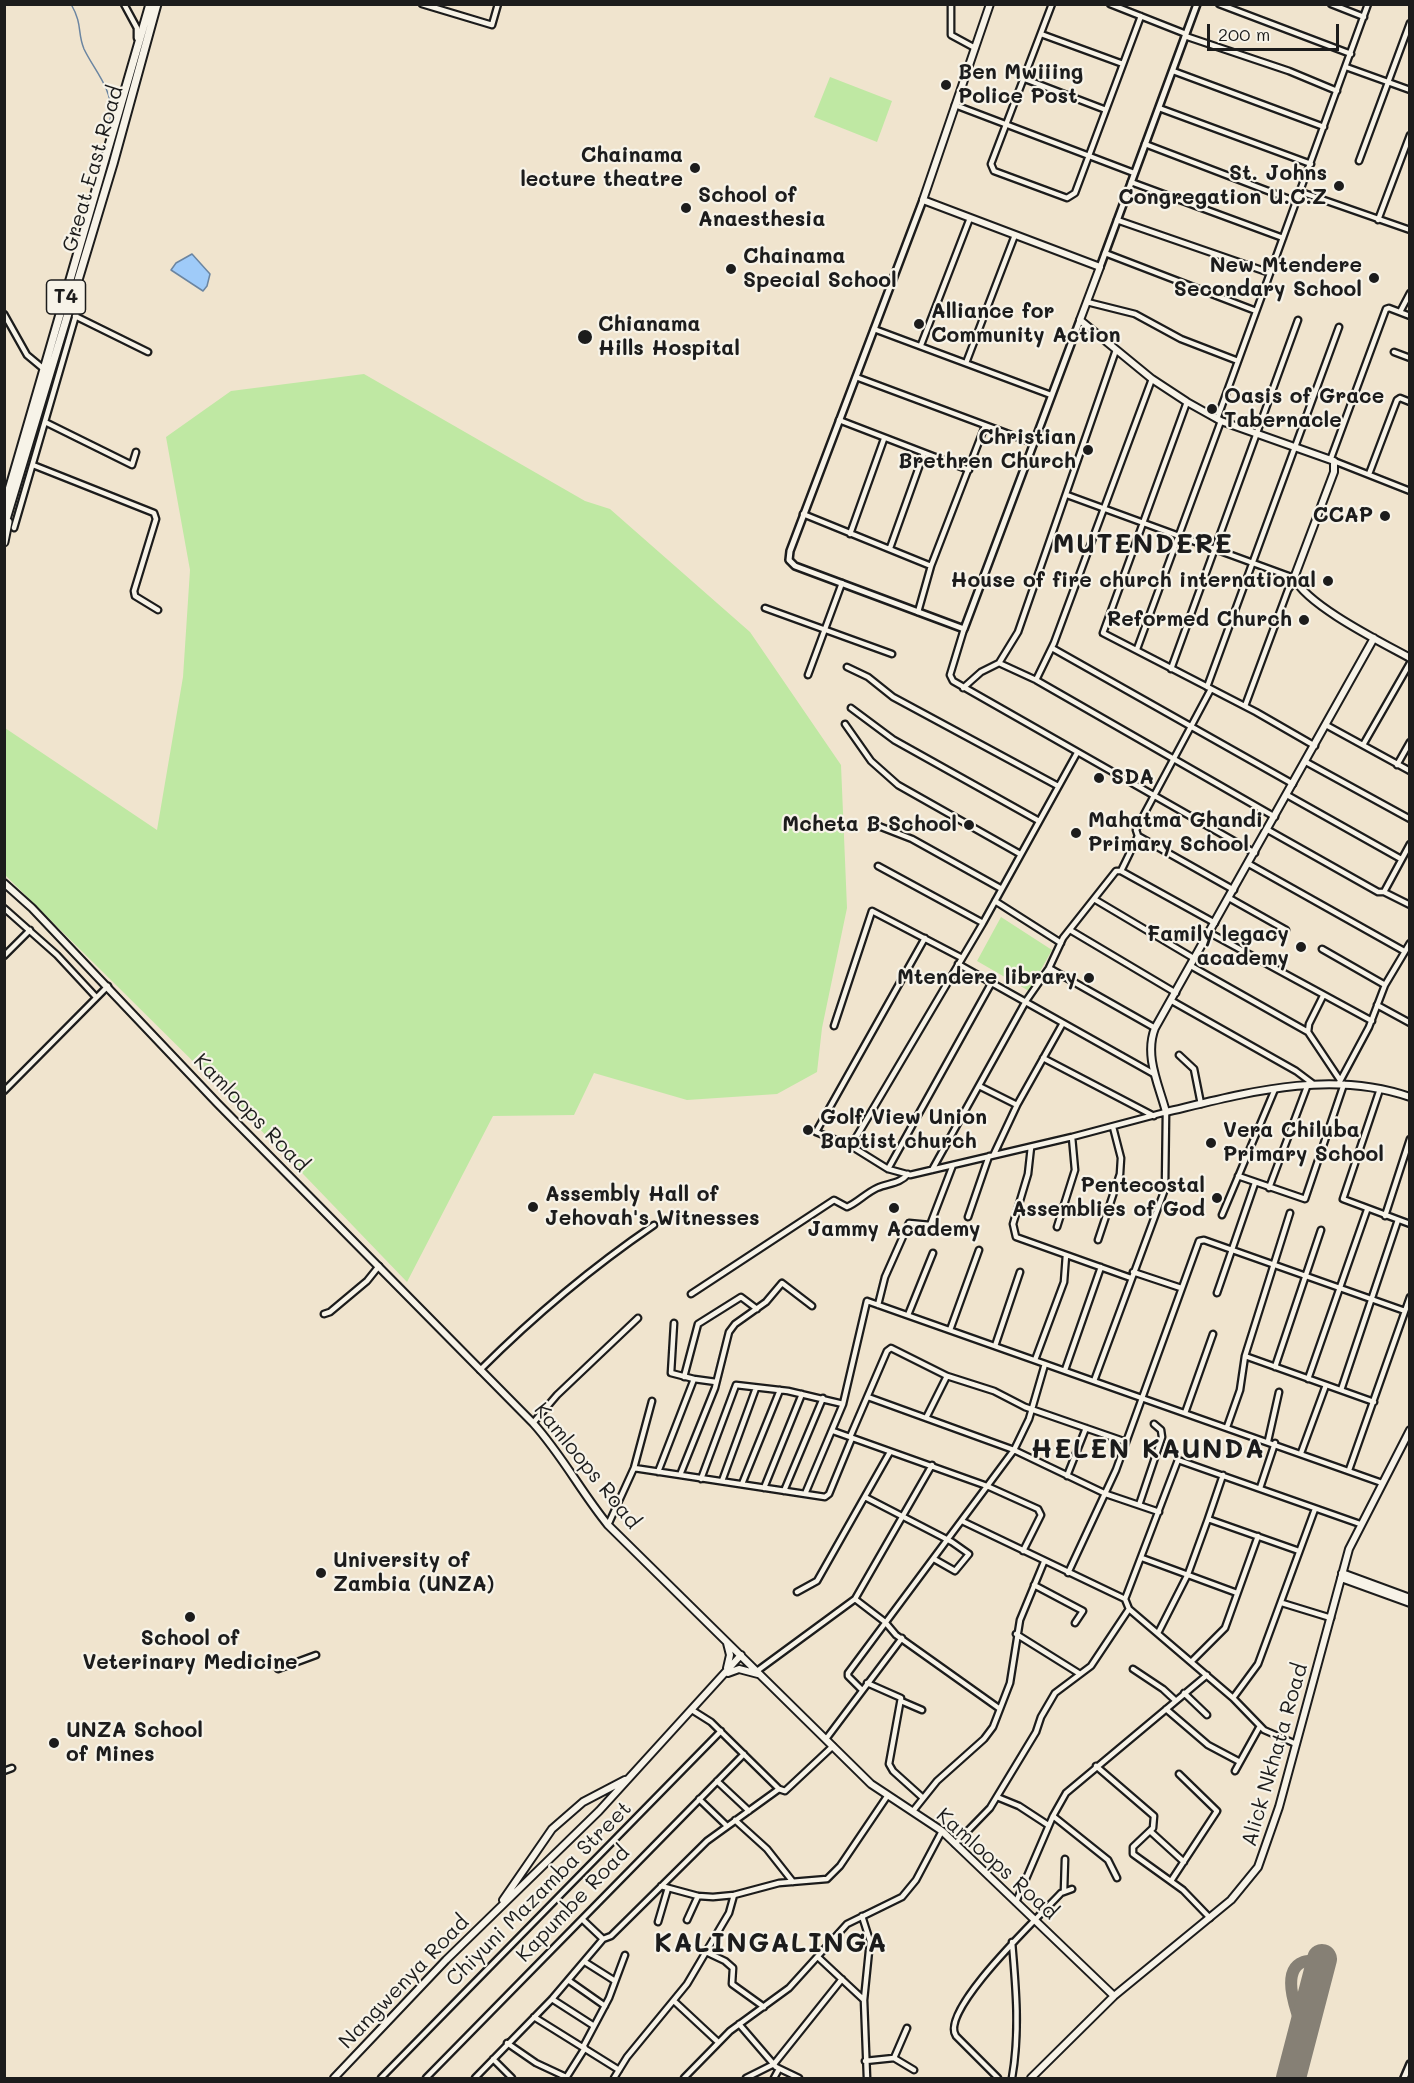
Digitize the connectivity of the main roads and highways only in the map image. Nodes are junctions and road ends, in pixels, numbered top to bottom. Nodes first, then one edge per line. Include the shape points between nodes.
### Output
1 (150, 4) edge
2 (157, 4) edge
3 (990, 4) edge
4 (6, 510) edge
5 (4, 526) edge
6 (4, 542) edge
7 (1374, 638) junction
8 (1409, 657) edge
9 (6, 886) edge
10 (1410, 1097) edge
11 (1410, 1430) edge
12 (1342, 1575) junction
13 (1410, 1598) edge
14 (1410, 1603) edge
15 (726, 1640) junction
16 (741, 1655) junction
17 (722, 1677) junction
18 (765, 1679) junction
19 (632, 1776) junction
20 (498, 1909) junction
21 (1114, 1996) junction
22 (334, 2079) edge
23 (1031, 2079) edge

1 - 4 main road, Great East Road / T4
2 - 4 main road, Great East Road / T4 via 72,302
3 - 7 main road via 923,200 1100,267 1080,320 1116,350 1152,379 1219,420 1333,460 1334,472 1295,579 1320,603
4 - 5 main road, Great East Road / T4
4 - 6 main road, Great East Road / T4
7 - 8 main road
7 - 10 main road via 1155,1028 1150,1047 1166,1112 1275,1089 1341,1082
9 - 15 main road, Kamloops Road via 533,1423 554,1446 608,1525
11 - 12 main road, Alick Nkhata Road via 1360,1524
12 - 13 main road
12 - 14 main road
12 - 21 main road, Alick Nkhata Road via 1261,1862 1244,1888
15 - 16 main road, Kamloops Road
15 - 17 main road via 730,1655
16 - 17 main road, Nangwenya Road
16 - 18 main road, Kamloops Road
17 - 18 main road via 748,1670
17 - 19 main road, Nangwenya Road
18 - 21 main road, Kamloops Road via 871,1784 942,1831
19 - 20 main road, Nangwenya Road
19 - 20 main road, Nangwenya Road via 583,1802 552,1829 520,1871
20 - 22 main road, Nangwenya Road
21 - 23 main road, Alick Nkhata Road

